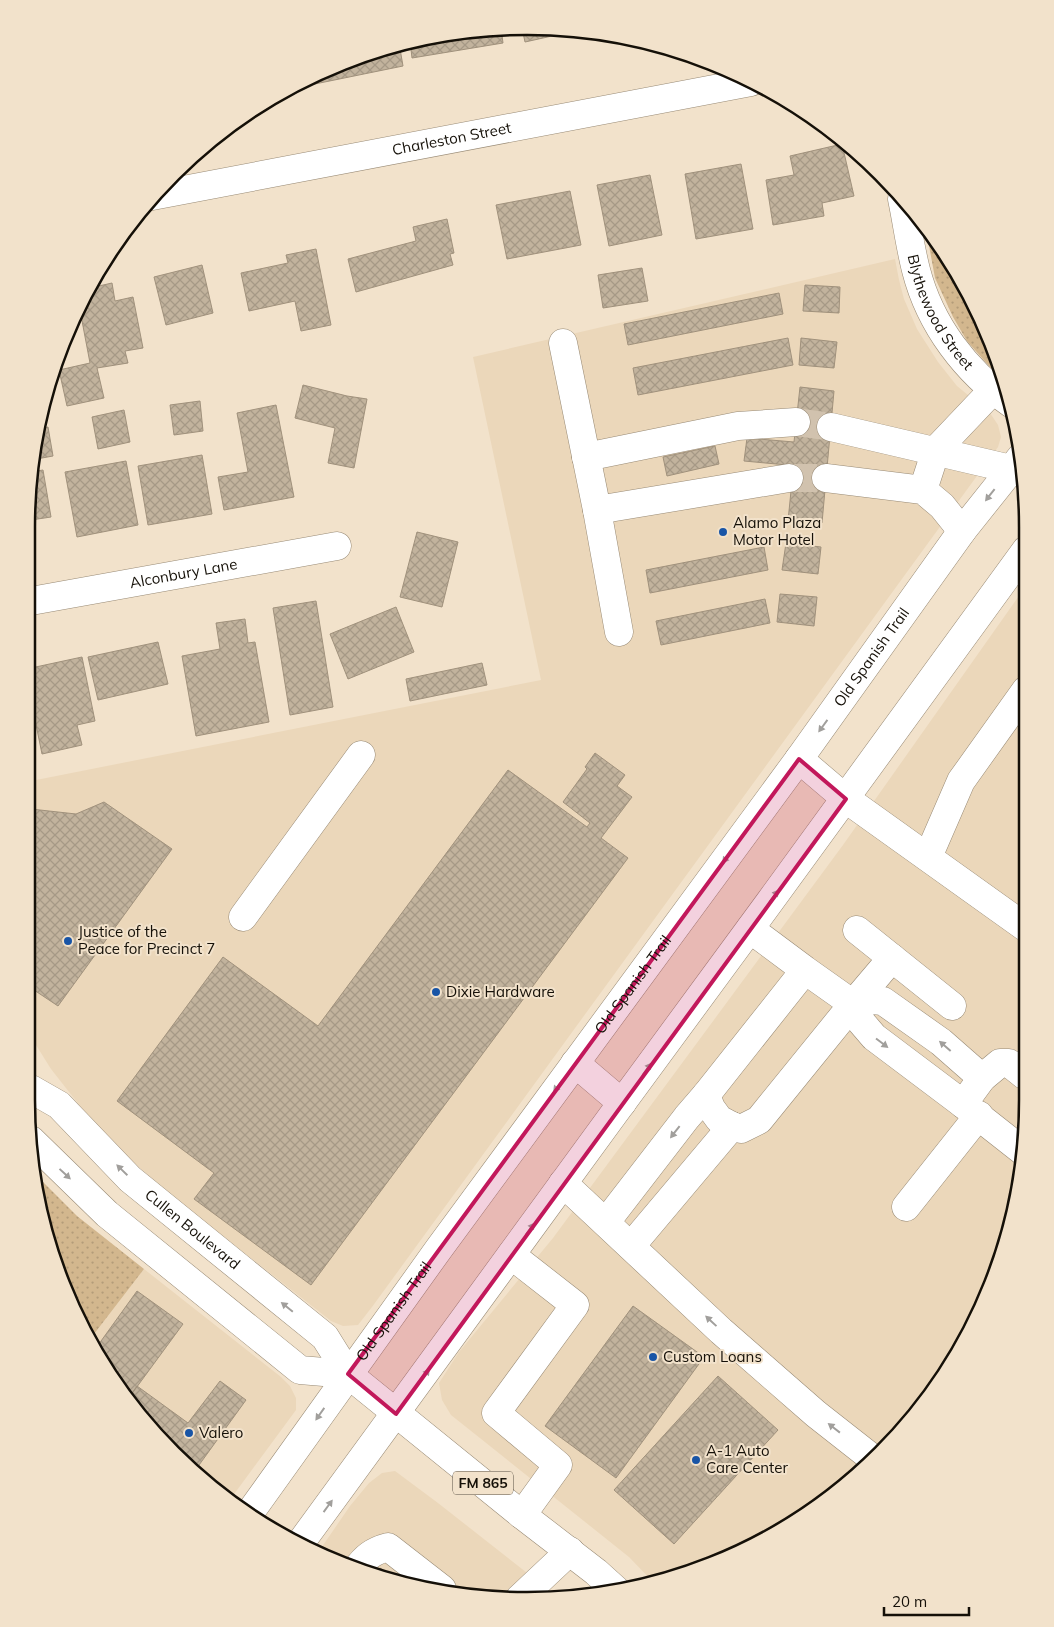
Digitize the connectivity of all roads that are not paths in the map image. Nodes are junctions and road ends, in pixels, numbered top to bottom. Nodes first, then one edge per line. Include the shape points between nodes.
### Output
1 (741, 84) edge
2 (166, 193) edge
3 (905, 212) edge
4 (563, 343) dead end
5 (1001, 397) edge
6 (1002, 398) edge
7 (796, 422) tunnel mouth
8 (831, 426) tunnel mouth
9 (936, 450) junction
10 (586, 457) junction
11 (1015, 463) edge
12 (1015, 464) edge
13 (789, 478) tunnel mouth
14 (826, 478) tunnel mouth
15 (923, 490) junction
16 (597, 510) junction
17 (962, 531) junction
18 (338, 546) dead end
19 (1019, 560) edge
20 (35, 599) edge
21 (620, 632) dead end
22 (1019, 700) edge
23 (361, 755) dead end
24 (799, 759) junction
25 (846, 799) junction
26 (928, 857) junction
27 (242, 916) dead end
28 (1019, 923) edge
29 (750, 929) junction
30 (857, 930) dead end
31 (892, 958) junction
32 (805, 970) junction
33 (853, 1004) junction
34 (952, 1006) dead end
35 (575, 1063) junction
36 (1019, 1071) edge
37 (982, 1078) junction
38 (35, 1091) edge
39 (706, 1095) junction
40 (622, 1102) junction
41 (971, 1109) junction
42 (732, 1126) junction
43 (37, 1146) edge
44 (1017, 1146) edge
45 (563, 1183) junction
46 (906, 1207) dead end
47 (606, 1222) junction
48 (631, 1246) junction
49 (511, 1255) junction
50 (348, 1374) junction
51 (396, 1414) junction
52 (868, 1455) edge
53 (253, 1508) edge
54 (522, 1514) junction
55 (304, 1538) edge
56 (570, 1551) junction
57 (361, 1563) edge
58 (435, 1584) edge
59 (610, 1585) edge
60 (526, 1592) edge

1 - 2 main road, Charleston Street
3 - 5 main road, Blythewood Street via 916,271 940,330 955,351
4 - 10 main road
6 - 9 main road
7 - 10 main road via 738,426
8 - 9 main road
9 - 11 main road
9 - 15 main road
10 - 16 main road
12 -> 17 main road, Old Spanish Trail
13 - 16 main road
14 - 15 main road
15 - 17 main road via 942,506
16 - 21 main road
17 -> 24 main road, Old Spanish Trail
18 - 20 main road, Alconbury Lane
19 - 25 main road
22 - 26 main road via 961,781
23 - 27 main road
24 - 25 main road
24 -> 35 main road, Old Spanish Trail
25 - 26 main road
29 -> 25 main road
26 - 28 main road
29 - 32 main road
40 -> 29 main road
30 - 31 main road
31 - 33 main road
31 - 34 main road
32 - 33 main road
32 - 39 main road
37 -> 33 main road via 941,1042 883,1001
33 -> 41 main road via 862,1023 874,1037
33 - 42 main road via 758,1120 740,1129
35 - 40 main road
35 -> 50 main road, Old Spanish Trail
36 - 37 main road via 1004,1062
37 - 41 main road
50 -> 38 main road, Cullen Boulevard via 325,1338 130,1178 58,1105
39 - 42 main road via 719,1119
39 -> 47 main road
40 - 45 main road
41 - 44 main road
41 - 46 main road
42 - 48 main road
43 -> 50 main road via 107,1214 300,1370
45 - 47 main road
49 -> 45 main road
47 - 48 main road
52 -> 48 main road via 721,1331
51 -> 49 main road
49 - 54 main road via 575,1305 496,1413 558,1465
50 - 51 main road, Cullen Boulevard / FM 865
50 -> 53 main road, Old Spanish Trail
51 - 54 main road, Cullen Boulevard / FM 865
55 -> 51 main road
54 - 56 main road, Cullen Boulevard / FM 865
56 - 59 main road, Cullen Boulevard / FM 865
56 - 60 main road
57 - 58 main road via 377,1550 388,1547

